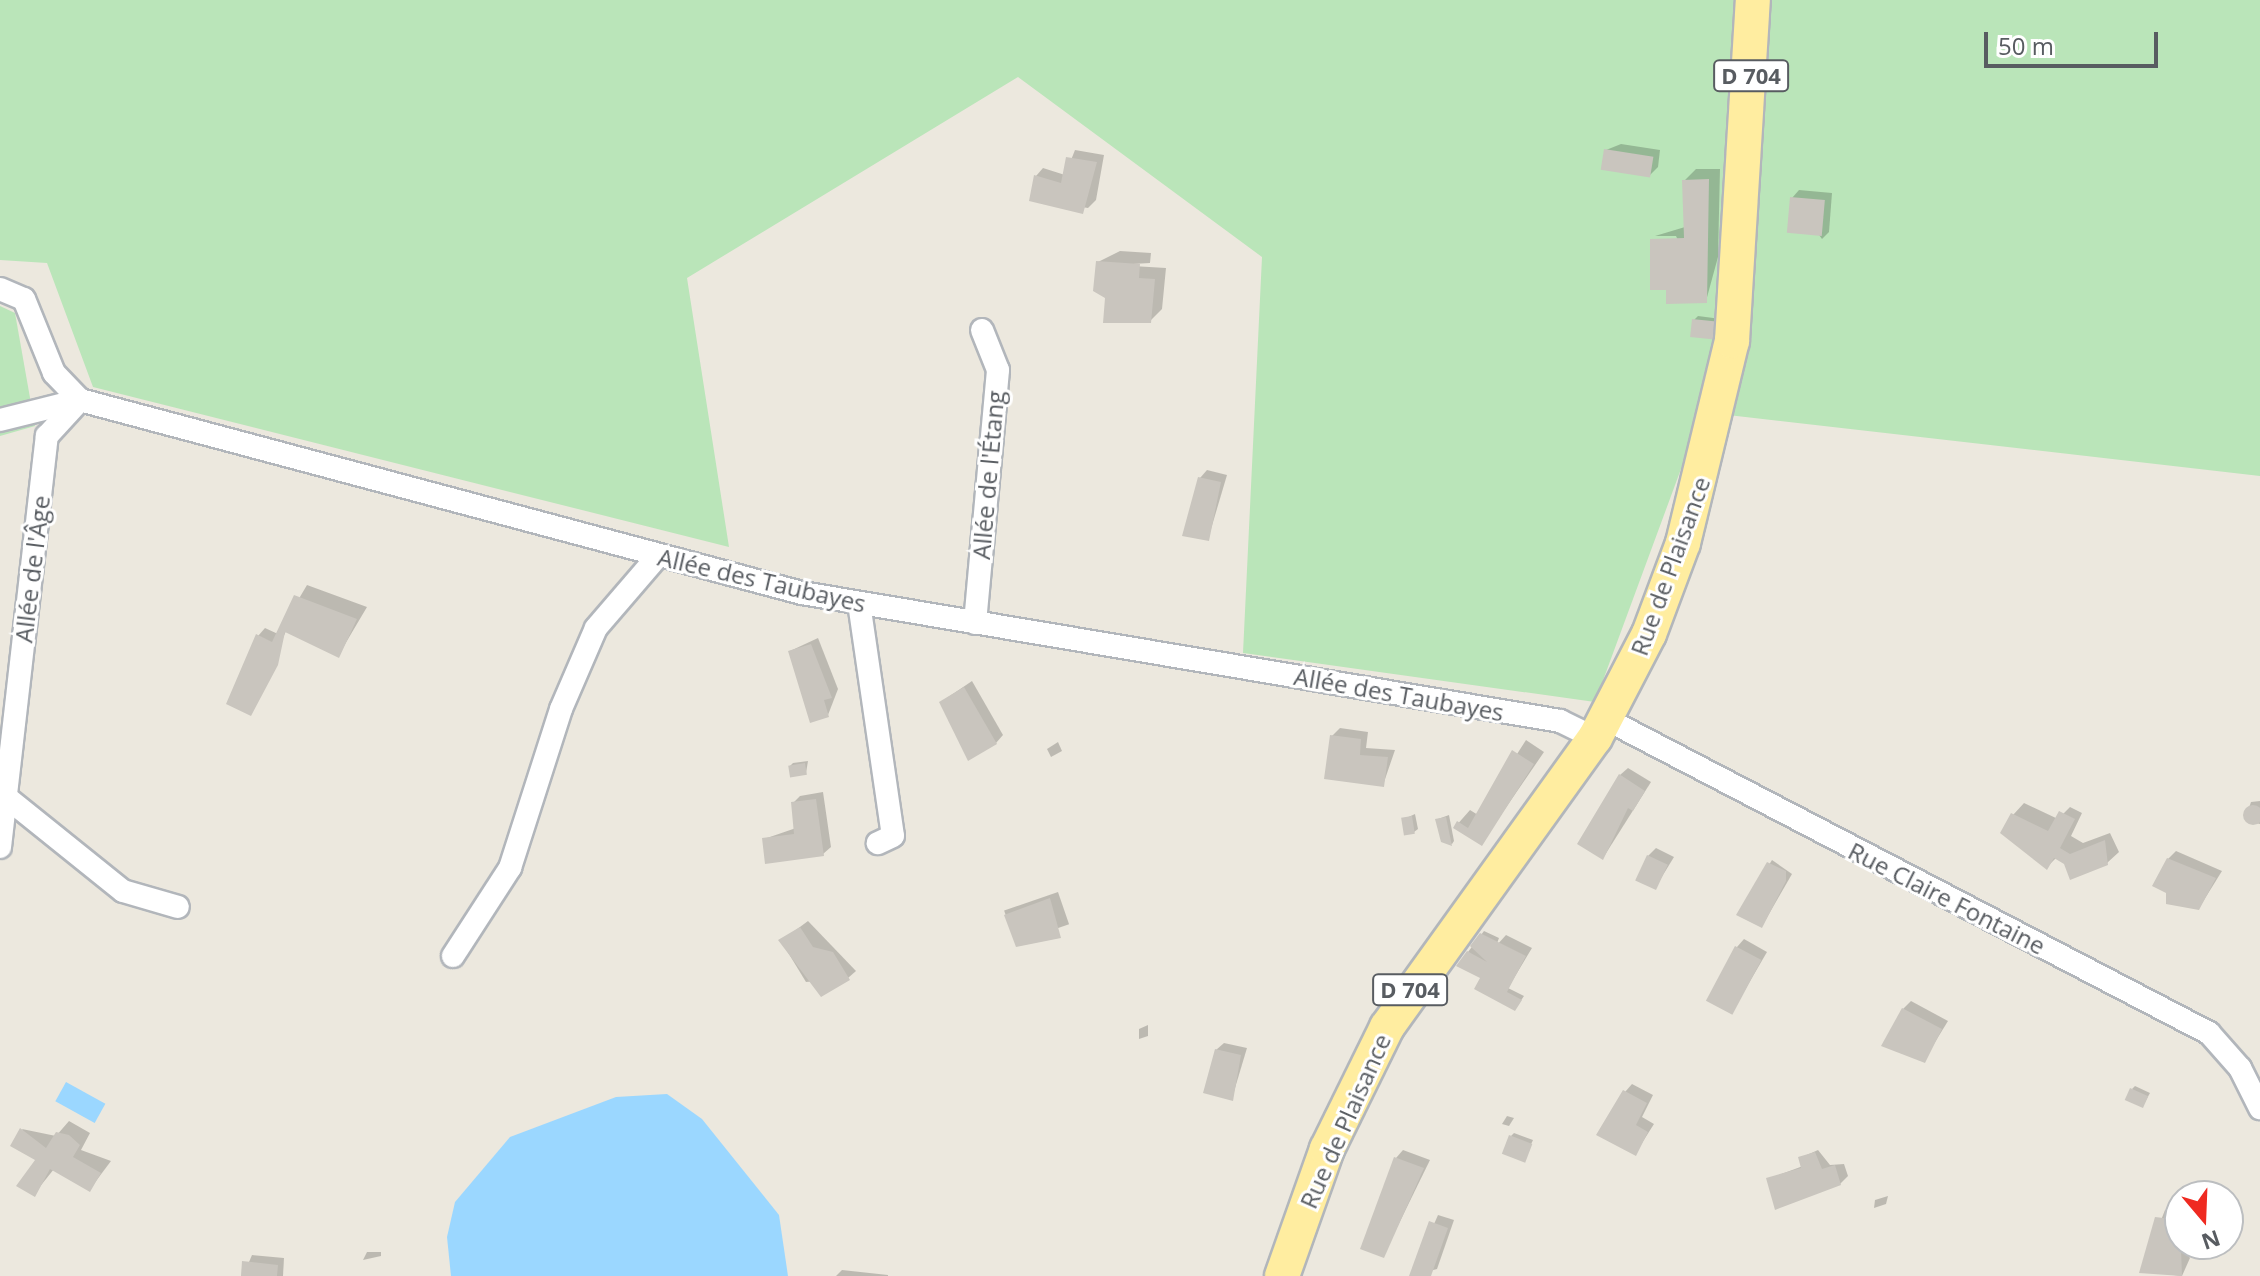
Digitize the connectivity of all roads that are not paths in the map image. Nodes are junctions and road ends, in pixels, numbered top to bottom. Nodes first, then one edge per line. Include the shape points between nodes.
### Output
1 (1753, 0) edge
2 (0, 289) edge
3 (982, 330) dead end
4 (80, 400) junction
5 (0, 420) edge
6 (657, 557) junction
7 (859, 603) junction
8 (975, 623) junction
9 (1600, 728) junction
10 (6, 797) junction
11 (878, 843) dead end
12 (0, 847) edge
13 (178, 907) dead end
14 (453, 956) dead end
15 (2260, 1108) edge
16 (1282, 1276) edge

1 - 9 main road, Rue de Plaisance / D 704 via 1741,254 1719,414 1683,543
2 - 4 street via 24,299 40,323 54,373
3 - 8 street, Allée de l'Étang via 998,370
4 - 5 street
4 - 6 street, Allée des Taubayes
4 - 10 street, Allée de l'Âge via 47,436
6 - 7 street, Allée des Taubayes
6 - 14 street via 596,628 561,709 510,868
7 - 8 street, Allée des Taubayes
7 - 11 street via 893,836
8 - 9 street, Allée des Taubayes
9 - 15 street, Rue Claire Fontaine via 2209,1033 2240,1068
9 - 16 main road, Rue de Plaisance / D 704 via 1387,1027 1327,1149
10 - 12 street, Allée de l'Âge
10 - 13 street via 123,891

